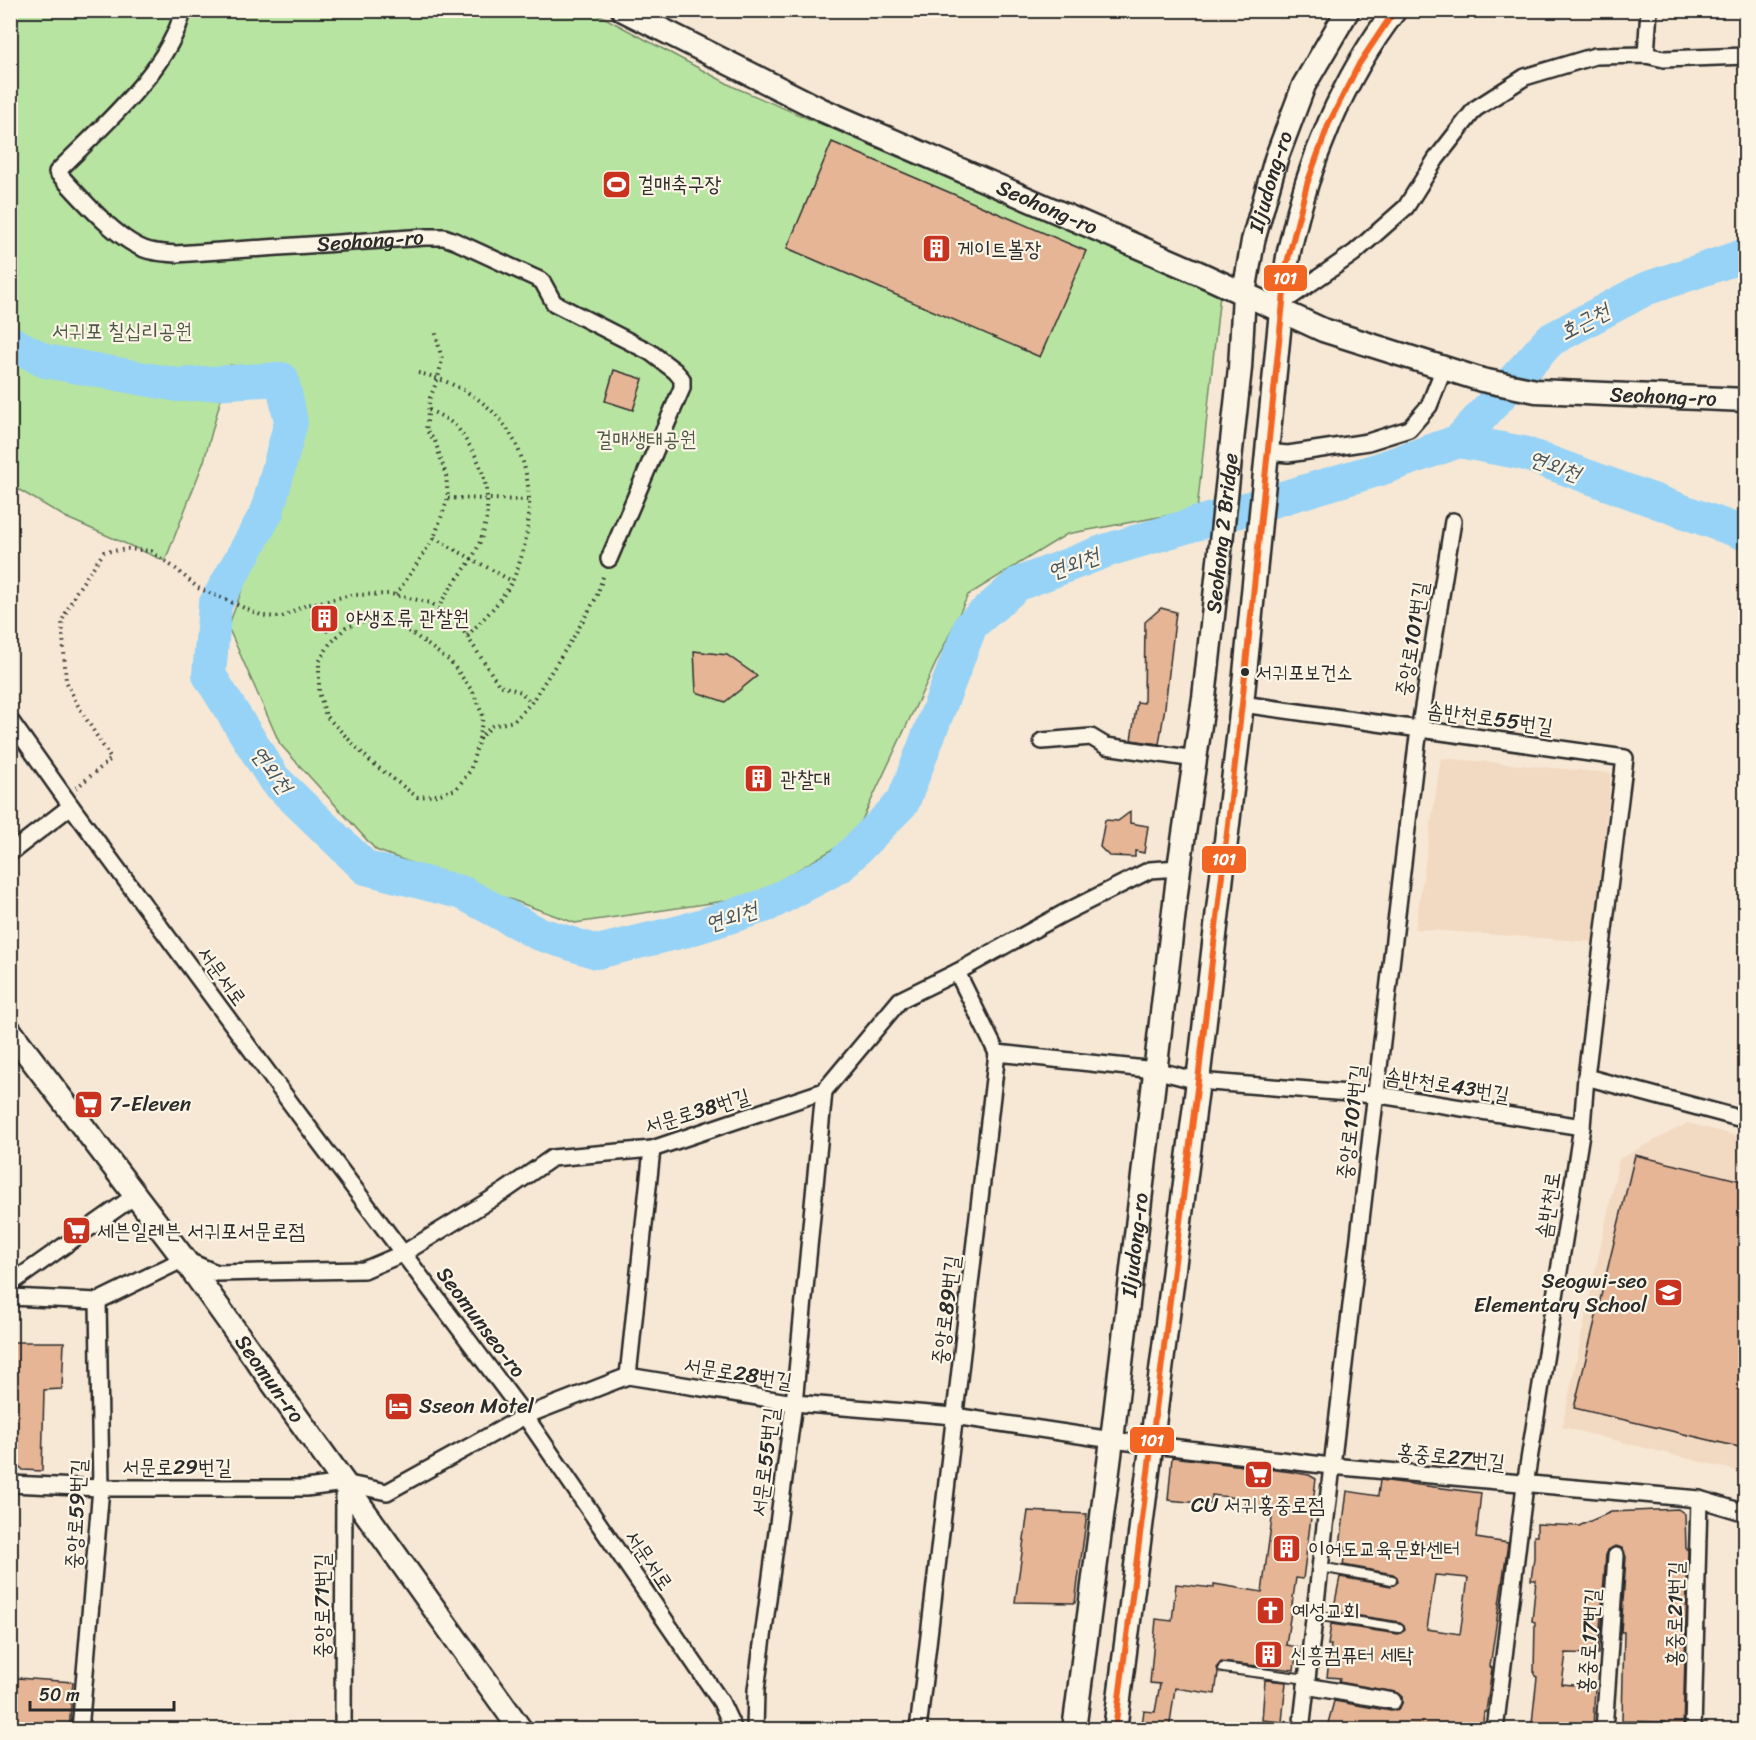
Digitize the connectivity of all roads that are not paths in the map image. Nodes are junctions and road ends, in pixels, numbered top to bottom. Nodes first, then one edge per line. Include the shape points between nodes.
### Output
1 (183, 10) edge
2 (623, 10) edge
3 (1348, 10) edge
4 (1395, 10) edge
5 (1649, 10) edge
6 (1646, 55) junction
7 (1746, 56) edge
8 (1244, 293) junction
9 (1282, 307) junction
10 (1240, 368) joint
11 (1444, 368) junction
12 (1275, 369) joint
13 (1746, 400) edge
14 (1267, 452) junction
15 (1453, 521) dead end
16 (609, 559) road end
17 (1204, 698) joint
18 (1242, 704) junction
19 (10, 720) edge
20 (1419, 729) junction
21 (1042, 741) dead end
22 (1625, 758) joint
23 (1195, 759) junction
24 (68, 801) junction
25 (10, 853) edge
26 (1179, 868) junction
27 (957, 972) junction
28 (10, 1031) edge
29 (997, 1053) junction
30 (1155, 1070) junction
31 (1586, 1077) junction
32 (1198, 1081) junction
33 (824, 1091) junction
34 (1375, 1095) junction
35 (1746, 1120) edge
36 (1582, 1127) junction
37 (652, 1149) junction
38 (136, 1195) junction
39 (404, 1253) junction
40 (184, 1259) junction
41 (10, 1284) edge
42 (10, 1296) edge
43 (98, 1301) junction
44 (628, 1376) junction
45 (794, 1403) junction
46 (525, 1416) junction
47 (954, 1416) junction
48 (1112, 1440) junction
49 (1151, 1444) junction
50 (1331, 1466) junction
51 (344, 1483) junction
52 (10, 1484) edge
53 (1525, 1485) junction
54 (101, 1488) junction
55 (1699, 1499) junction
56 (1746, 1513) edge
57 (1616, 1556) dead end
58 (1320, 1567) junction
59 (1392, 1580) dead end
60 (1314, 1615) junction
61 (1399, 1628) dead end
62 (1223, 1668) dead end
63 (1307, 1682) junction
64 (1393, 1701) dead end
65 (80, 1730) edge
66 (343, 1730) edge
67 (520, 1730) edge
68 (734, 1730) edge
69 (755, 1730) edge
70 (918, 1730) edge
71 (1074, 1730) edge
72 (1115, 1730) edge
73 (1301, 1730) edge
74 (1495, 1730) edge
75 (1604, 1730) edge
76 (1693, 1730) edge

1 - 16 street, Seohong-ro via 173,41 159,63 57,172 132,243 157,253 444,237 542,280 554,303 650,352 675,371 682,380 682,388
2 - 8 main road, Seohong-ro via 822,110
3 - 8 main road, Iljudong-ro via 1304,85 1276,159 1253,241
4 - 9 main road, Iljudong-ro via 1338,101 1311,171 1289,248
5 - 6 street
6 - 7 street via 1664,59
6 - 9 street via 1595,56 1525,76 1475,109 1436,159 1406,207 1354,253
8 - 9 main road, Seohong-ro
8 - 10 main road, Iljudong-ro
9 - 11 main road, Seohong-ro via 1323,330
9 - 12 main road, Iljudong-ro
10 - 17 main road, Seohong 2 Bridge
11 - 13 main road, Seohong-ro via 1536,391
11 - 14 street via 1430,406 1408,429 1368,442 1288,454
12 - 14 main road, Seohong 2 Bridge
14 - 18 main road, Seohong 2 Bridge
15 - 20 street, 중앙로101번길
17 - 23 main road, Iljudong-ro
18 - 20 street, 솜반천로55번길
18 - 32 main road, Iljudong-ro
19 - 24 street, 서문서로
20 - 22 street, 솜반천로55번길
20 - 34 street, 중앙로101번길
21 - 23 street via 1091,737 1106,746
22 - 31 street, 솜반천로
23 - 26 main road, Iljudong-ro
24 - 25 street
24 - 39 street, 서문서로
26 - 27 street via 1150,870
26 - 30 main road, Iljudong-ro
27 - 29 street
27 - 33 street via 900,1000
28 - 38 main road, Seomun-ro
29 - 30 street
29 - 47 street, 중앙로89번길
30 - 32 street, 솜반천로43번길
30 - 48 main road, Iljudong-ro
31 - 35 street
31 - 36 street, 솜반천로
32 - 34 street, 솜반천로43번길
32 - 49 main road, Iljudong-ro
33 - 37 street, 서문로38번길
33 - 45 street, 서문로55번길
34 - 36 street, 솜반천로43번길
34 - 50 street, 중앙로101번길
36 - 53 street, 솜반천로
37 - 39 street, 서문로38번길 via 552,1158
37 - 44 street
38 - 40 main road, Seomun-ro
38 - 41 street
39 - 40 street, 서문로38번길 via 364,1270 216,1273
39 - 46 street, Seomunseo-ro
40 - 43 street
40 - 51 main road, Seomun-ro
42 - 43 street
43 - 54 street, 중앙로59번길
44 - 45 street, 서문로28번길
44 - 46 street
45 - 47 street, 서문로28번길
45 - 69 street, 서문로55번길 via 756,1690
46 - 51 street via 387,1492
46 - 68 street, 서문서로 via 721,1702
47 - 48 street, 서문로28번길
47 - 70 street, 중앙로89번길
48 - 49 street, 서문로28번길
48 - 71 main road, Iljudong-ro
49 - 50 street, 홍중로27번길
49 - 72 main road, Iljudong-ro
50 - 53 street, 홍중로27번길
50 - 58 street, 중앙로101번길
51 - 54 street, 서문로29번길 via 306,1488
51 - 66 street, 중앙로71번길
51 - 67 main road, Seomun-ro
52 - 54 street, 서문로29번길
53 - 55 street, 홍중로27번길
53 - 74 street, 솜반천로
54 - 65 street, 중앙로59번길
55 - 56 street, 홍중로27번길
55 - 76 street, 홍중로21번길
57 - 75 street, 홍중로17번길
58 - 59 lane
58 - 60 street, 중앙로101번길
60 - 61 lane
60 - 63 street, 중앙로101번길
62 - 63 lane
63 - 64 street
63 - 73 street, 중앙로101번길

